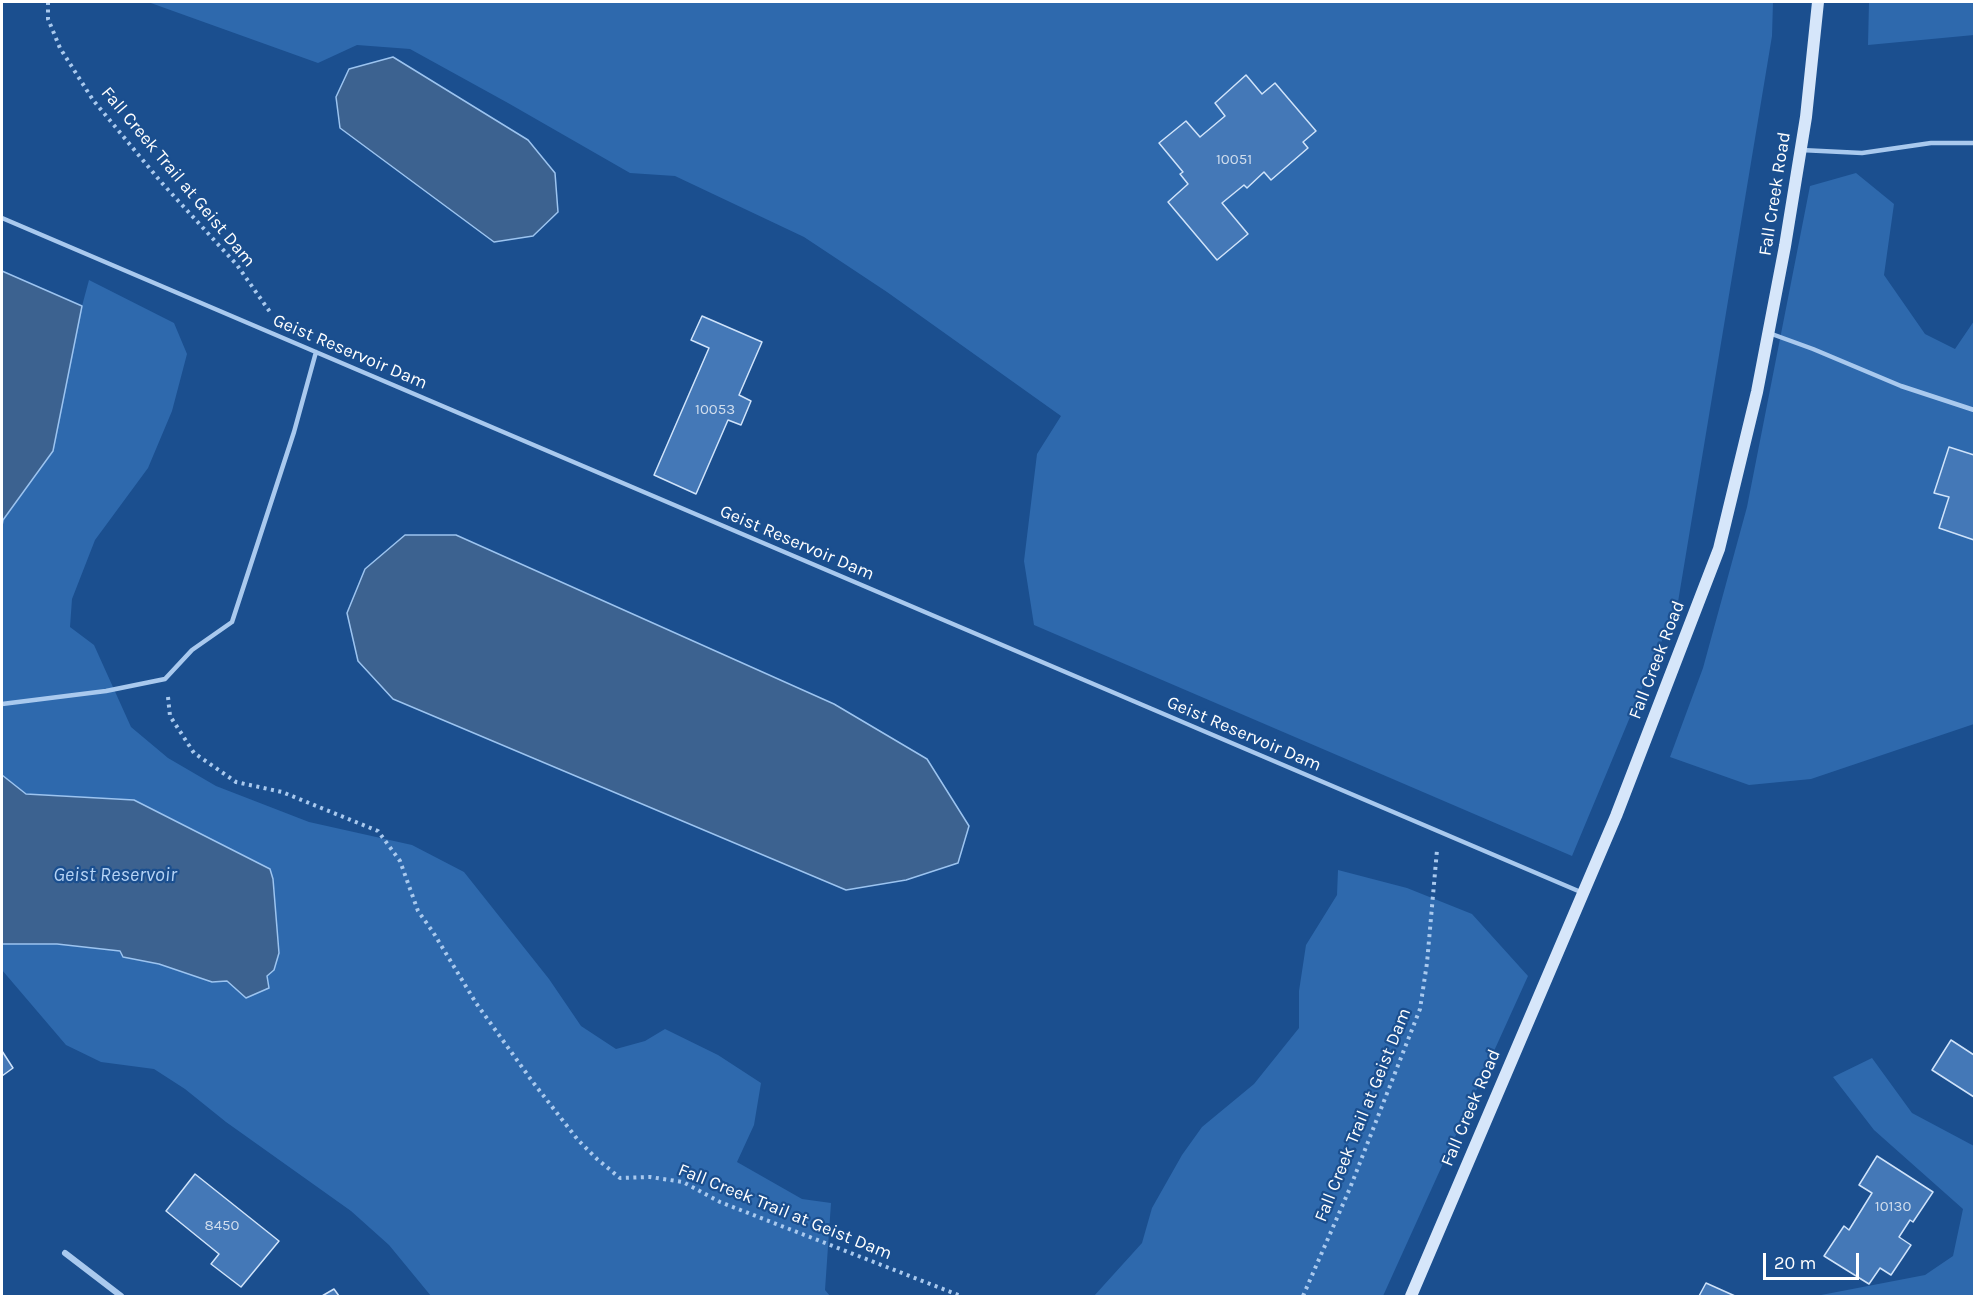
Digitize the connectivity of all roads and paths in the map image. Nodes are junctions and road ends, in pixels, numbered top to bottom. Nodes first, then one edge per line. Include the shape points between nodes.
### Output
1 (48, 2) edge
2 (1818, 2) edge
3 (1974, 143) edge
4 (1801, 150) junction
5 (2, 218) edge
6 (278, 319) dead end
7 (1769, 333) junction
8 (316, 352) junction
9 (1974, 410) edge
10 (165, 679) junction
11 (2, 704) edge
12 (1438, 832) junction
13 (1583, 893) junction
14 (65, 1253) dead end
15 (121, 1296) edge
16 (961, 1296) edge
17 (1303, 1296) edge
18 (1411, 1296) edge

1 - 6 path, Fall Creek Trail at Geist Dam via 48,20 60,48 93,100 237,265
2 - 4 main road, Fall Creek Road
3 - 4 lane via 1932,143 1862,153
4 - 7 main road, Fall Creek Road
5 - 8 lane, Geist Reservoir Dam
7 - 9 lane via 1901,386
7 - 13 main road, Fall Creek Road via 1719,549
8 - 10 lane via 232,622 192,650
8 - 12 lane, Geist Reservoir Dam
10 - 11 lane
10 - 16 path, Fall Creek Trail at Geist Dam via 170,716 194,753 236,782 282,792 378,831 400,861 418,911 476,1003 578,1140 620,1178 683,1182 720,1202
12 - 13 lane, Geist Reservoir Dam
12 - 17 path, Fall Creek Trail at Geist Dam via 1428,963 1420,1009
13 - 18 main road, Fall Creek Road
14 - 15 street

